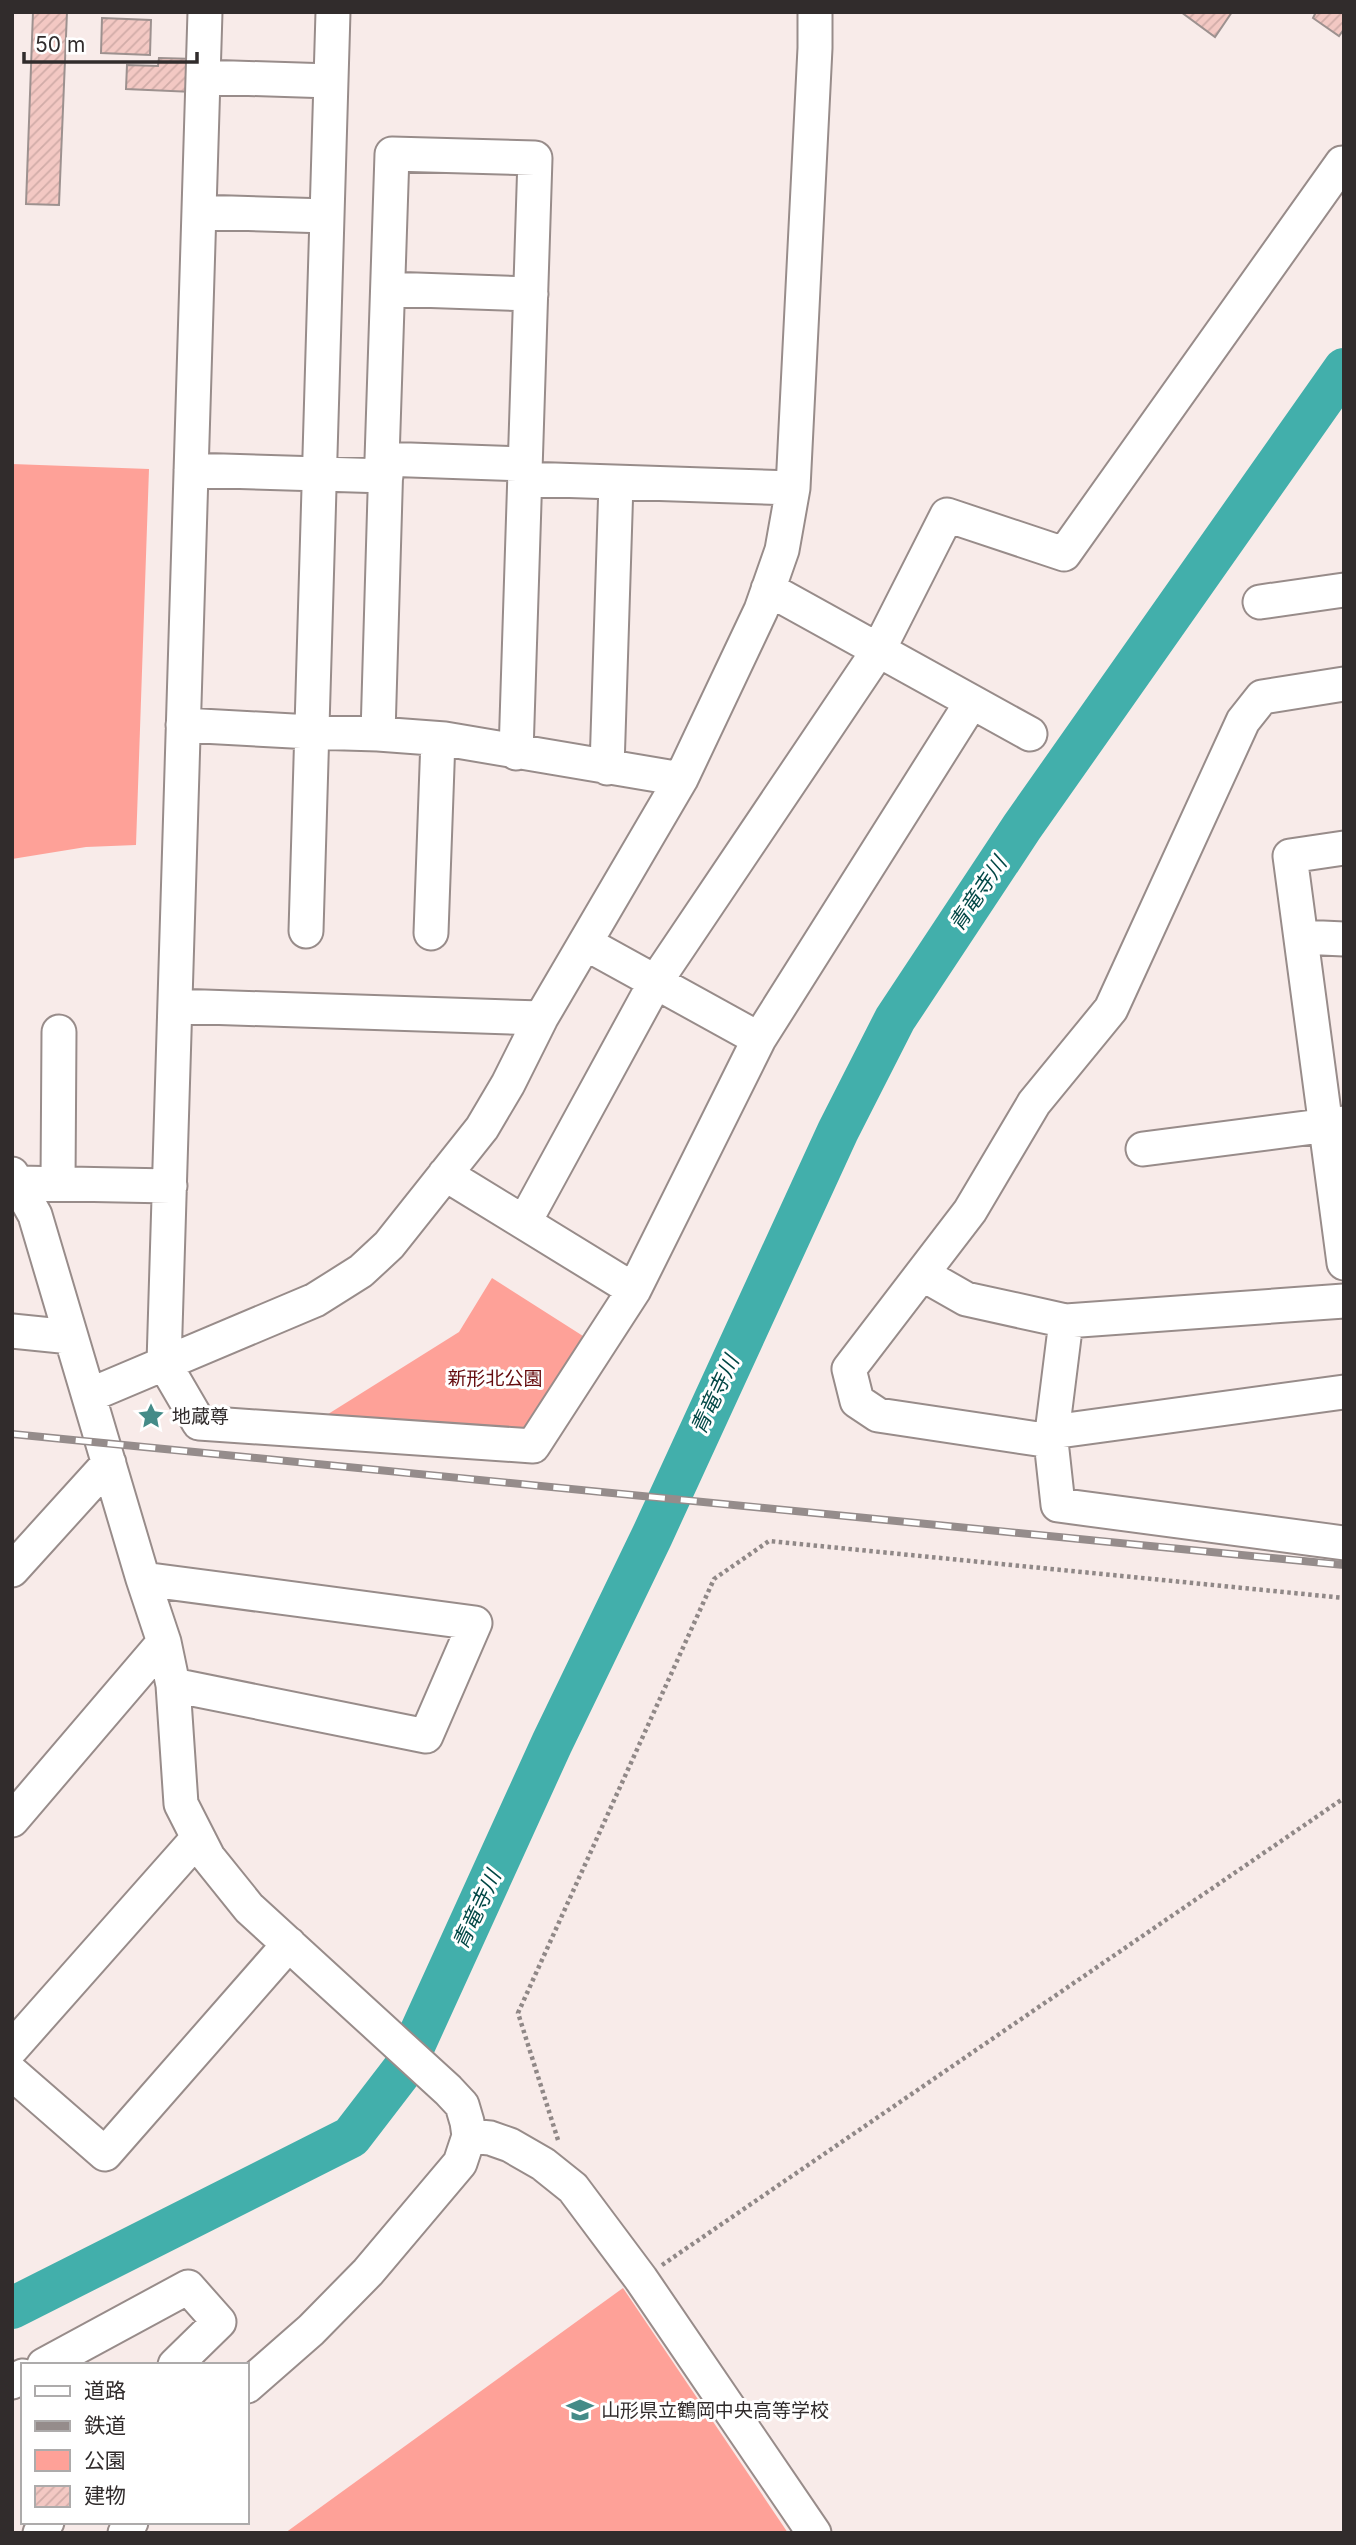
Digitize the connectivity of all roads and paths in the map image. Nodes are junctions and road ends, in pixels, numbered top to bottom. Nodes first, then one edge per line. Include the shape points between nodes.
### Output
1 (205, 12) edge
2 (333, 12) edge
3 (815, 12) edge
4 (203, 77) junction
5 (331, 81) junction
6 (1344, 164) edge
7 (199, 212) junction
8 (327, 216) junction
9 (388, 289) junction
10 (531, 294) junction
11 (386, 468) junction
12 (191, 470) junction
13 (525, 472) junction
14 (319, 474) junction
15 (616, 482) junction
16 (793, 488) junction
17 (768, 589) junction
18 (1344, 590) edge
19 (1260, 602) dead end
20 (878, 651) junction
21 (1344, 684) edge
22 (971, 702) junction
23 (183, 725) junction
24 (311, 732) junction
25 (378, 734) junction
26 (1030, 734) dead end
27 (438, 739) junction
28 (516, 752) junction
29 (607, 768) junction
30 (681, 779) junction
31 (1344, 848) edge
32 (306, 931) dead end
33 (430, 933) dead end
34 (1301, 937) junction
35 (1344, 939) edge
36 (585, 943) junction
37 (656, 981) junction
38 (175, 1006) junction
39 (541, 1018) junction
40 (59, 1032) dead end
41 (758, 1039) junction
42 (1335, 1124) edge
43 (1143, 1149) dead end
44 (445, 1174) junction
45 (15, 1178) edge
46 (58, 1184) junction
47 (170, 1186) junction
48 (524, 1221) junction
49 (1344, 1263) edge
50 (922, 1274) junction
51 (634, 1290) junction
52 (1344, 1301) edge
53 (1066, 1321) junction
54 (12, 1331) edge
55 (71, 1337) junction
56 (164, 1363) junction
57 (1344, 1392) edge
58 (90, 1395) junction
59 (1051, 1437) junction
60 (109, 1463) junction
61 (1344, 1543) edge
62 (12, 1570) edge
63 (143, 1579) junction
64 (1344, 1598) edge
65 (164, 1642) junction
66 (173, 1685) junction
67 (1344, 1798) edge
68 (12, 1820) edge
69 (198, 1838) junction
70 (289, 1944) junction
71 (12, 2048) edge
72 (12, 2073) edge
73 (469, 2136) junction
74 (573, 2188) junction
75 (641, 2279) junction
76 (48, 2363) edge
77 (177, 2363) edge
78 (248, 2385) edge
79 (814, 2533) edge

1 - 4 street
2 - 5 street
3 - 16 street
4 - 5 street
4 - 7 street
5 - 8 street
6 - 20 street via 1064,554 947,515
7 - 8 street
7 - 12 street
8 - 14 street
9 - 10 street
9 - 10 street via 392,154 535,158
9 - 11 street via 382,459
10 - 13 street
11 - 13 street
11 - 14 street
11 - 25 street
12 - 14 street
12 - 23 street
13 - 15 street
13 - 28 street
14 - 24 street
15 - 16 street
15 - 29 street
16 - 17 street via 782,550
17 - 20 street
17 - 30 street
18 - 19 street
20 - 22 street
20 - 37 street
21 - 50 street via 1262,697 1243,721 1111,1009 1034,1103 970,1211
22 - 26 street
22 - 41 street
23 - 24 street
23 - 38 street
24 - 25 street
24 - 32 street
25 - 27 street
27 - 28 street
27 - 33 street
28 - 29 street
29 - 30 street
30 - 36 street
31 - 34 street via 1290,856
34 - 35 street
34 - 42 street
36 - 37 street
36 - 39 street
37 - 41 street
37 - 48 street
38 - 39 street
38 - 47 street
39 - 44 street via 482,1128
40 - 46 street
41 - 51 street
42 - 43 street
42 - 49 street
44 - 48 street
44 - 56 street via 389,1245 361,1271 315,1300
45 - 46 street
45 - 55 street via 35,1215
46 - 47 street
47 - 56 street
48 - 51 street
50 - 53 street via 966,1299
50 - 59 street via 849,1368 857,1401 878,1415
51 - 56 street via 533,1446 199,1423
52 - 53 street
53 - 59 street
54 - 55 street
55 - 58 street
56 - 58 street
57 - 59 street
58 - 60 street
59 - 61 street via 1058,1504
60 - 62 street
60 - 63 street
63 - 65 street
63 - 66 street via 475,1623 426,1736
64 - 74 path via 769,1541 714,1579 518,2013
65 - 66 street
65 - 68 street
66 - 69 street via 181,1804
67 - 75 path
69 - 70 street via 249,1908
69 - 71 street
70 - 72 street via 105,2154
70 - 73 street via 461,2105
73 - 74 street via 510,2145
73 - 78 street via 460,2163 368,2272
74 - 75 street
75 - 79 street
76 - 77 street via 188,2287 219,2322

